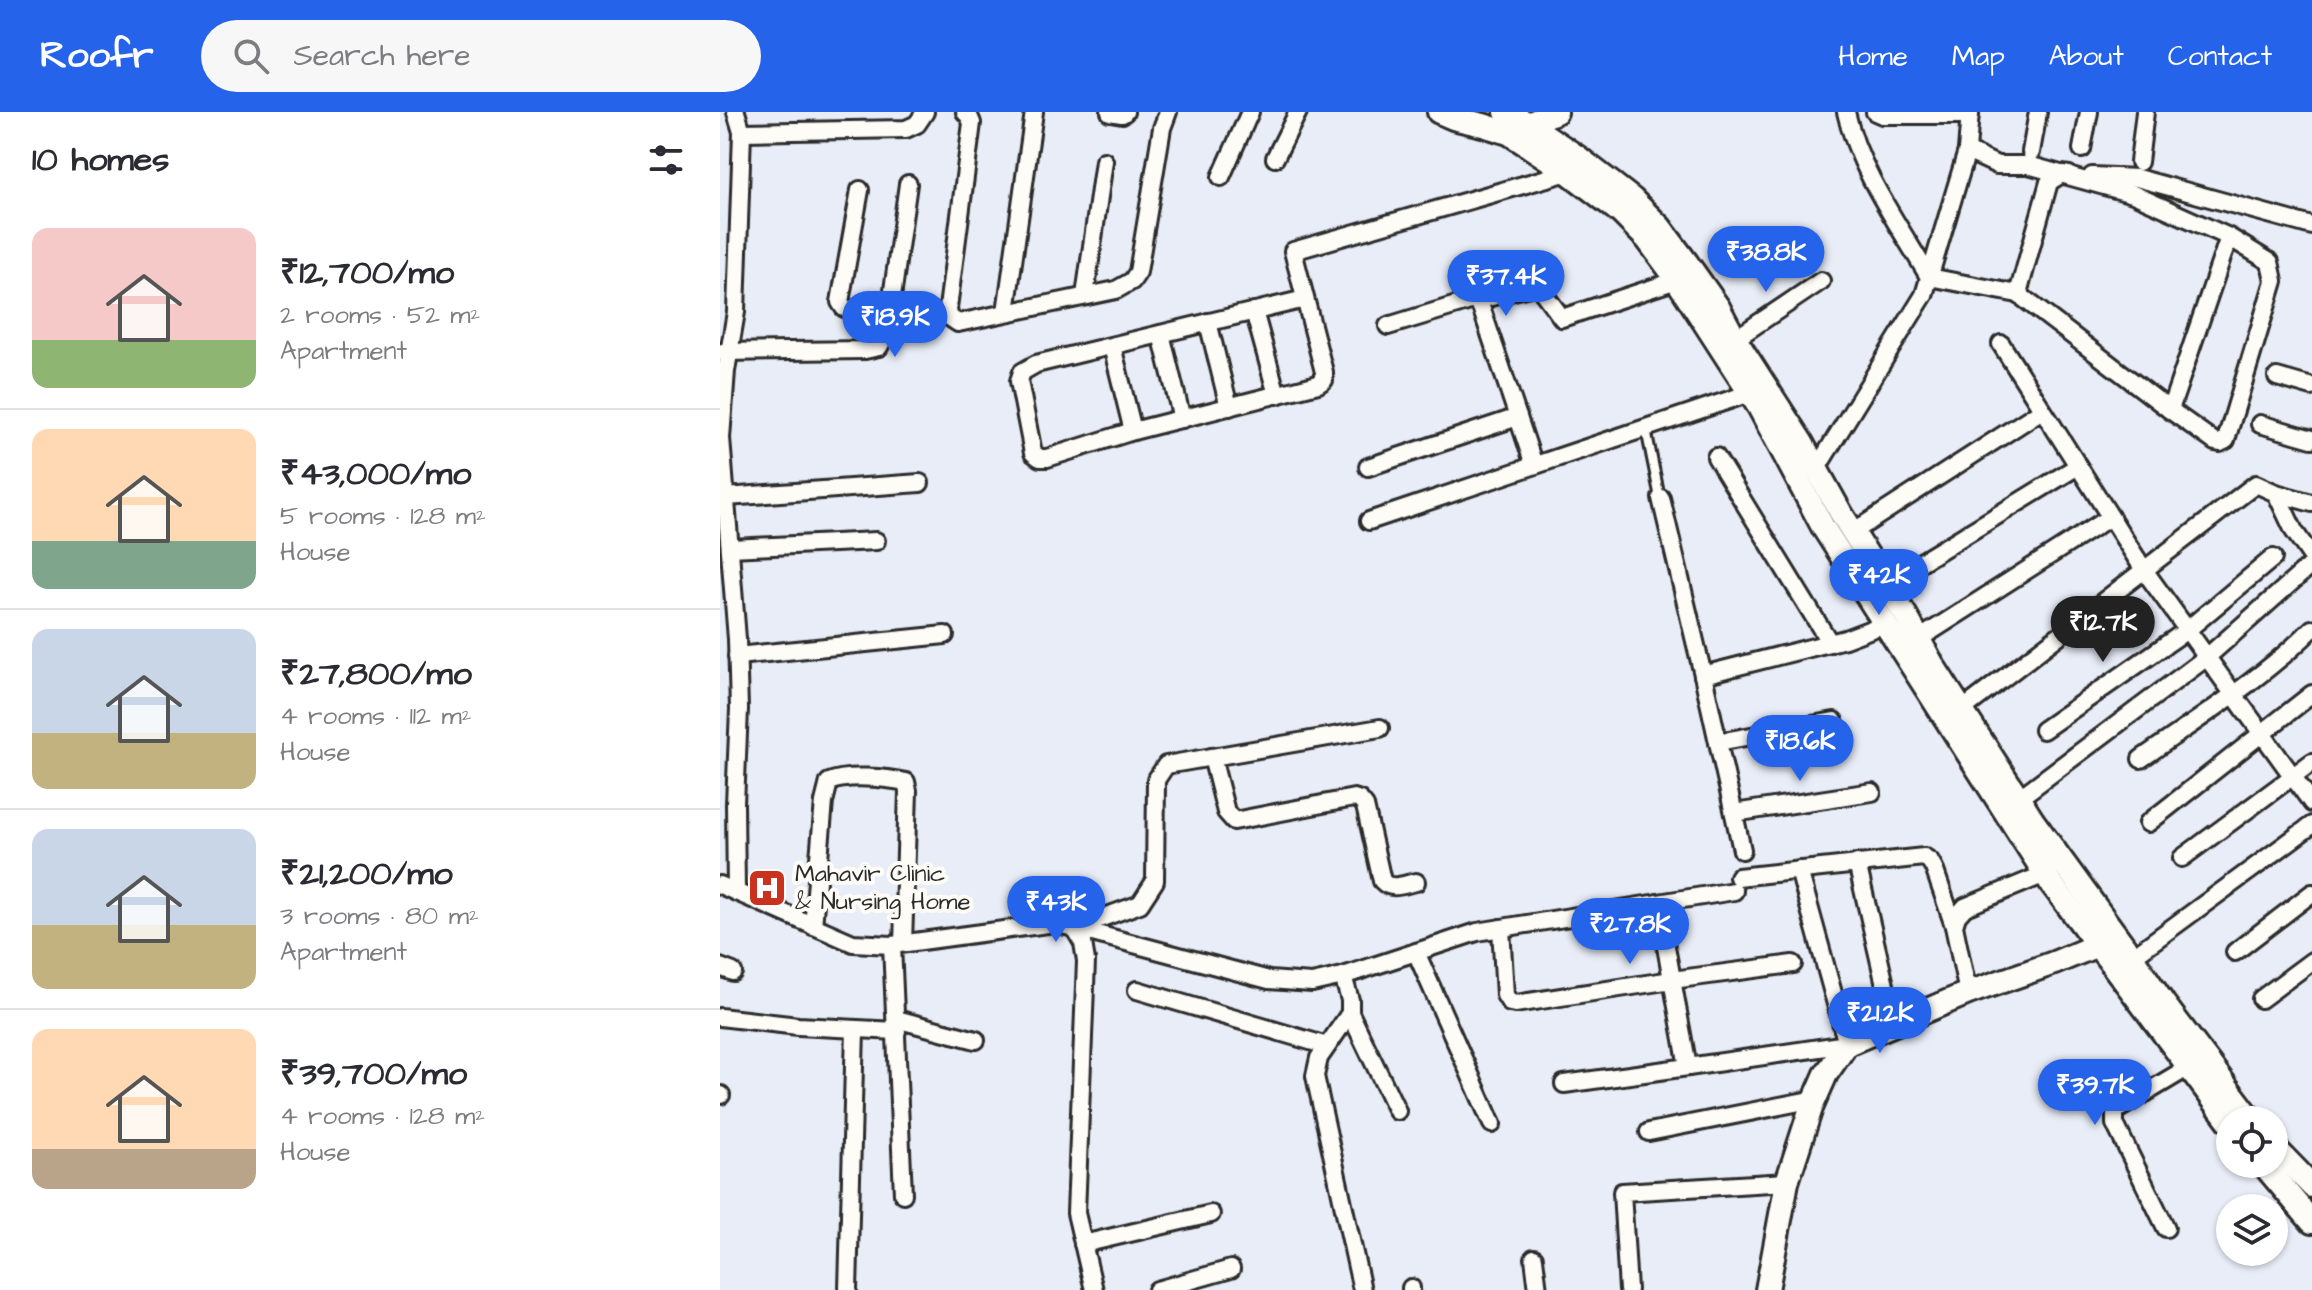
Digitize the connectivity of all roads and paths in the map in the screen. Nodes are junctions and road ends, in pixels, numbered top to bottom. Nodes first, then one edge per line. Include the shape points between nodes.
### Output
1 (736, 112) edge
2 (925, 112) edge
3 (965, 112) edge
4 (1034, 112) edge
5 (1110, 112) edge
6 (1125, 112) edge
7 (1168, 112) edge
8 (1250, 112) edge
9 (1298, 112) edge
10 (1439, 112) edge
11 (1556, 112) edge
12 (1846, 112) edge
13 (1875, 112) edge
14 (2038, 112) edge
15 (2089, 112) edge
16 (2145, 112) edge
17 (1970, 113) edge
18 (1511, 119) edge
19 (742, 132) junction
20 (2082, 149) dead end
21 (1967, 151) junction
22 (2031, 152) dead end
23 (1275, 158) dead end
24 (1104, 161) dead end
25 (2139, 162) dead end
26 (1568, 172) junction
27 (2062, 174) junction
28 (1221, 177) dead end
29 (908, 184) dead end
30 (860, 190) dead end
31 (2312, 226) edge
32 (2229, 237) junction
33 (1929, 277) junction
34 (1677, 280) junction
35 (1821, 281) dead end
36 (2018, 294) junction
37 (1085, 296) junction
38 (1305, 299) junction
39 (1476, 301) junction
40 (1254, 311) junction
41 (1006, 312) junction
42 (890, 318) junction
43 (1208, 322) junction
44 (1388, 326) dead end
45 (1161, 334) junction
46 (1735, 339) junction
47 (2001, 344) dead end
48 (1112, 346) junction
49 (725, 352) edge
50 (2277, 377) dead end
51 (2312, 387) edge
52 (722, 389) edge
53 (1750, 393) junction
54 (1277, 395) junction
55 (1229, 407) junction
56 (2042, 410) junction
57 (2170, 410) junction
58 (1518, 417) junction
59 (1182, 419) junction
60 (2260, 424) dead end
61 (1646, 428) junction
62 (1133, 431) junction
63 (2312, 439) edge
64 (1716, 457) dead end
65 (1534, 465) junction
66 (2078, 466) junction
67 (1368, 467) dead end
68 (1817, 468) junction
69 (920, 483) dead end
70 (2276, 493) junction
71 (726, 497) junction
72 (1661, 498) joint
73 (2312, 503) edge
74 (2110, 517) junction
75 (1369, 521) dead end
76 (724, 525) edge
77 (1853, 532) junction
78 (876, 541) dead end
79 (730, 548) junction
80 (2312, 557) edge
81 (2273, 558) dead end
82 (2312, 564) edge
83 (2144, 570) junction
84 (726, 582) edge
85 (1885, 584) junction
86 (1887, 623) junction
87 (2312, 629) edge
88 (2187, 630) junction
89 (945, 635) dead end
90 (2312, 635) edge
91 (1919, 639) junction
92 (1830, 643) junction
93 (737, 656) junction
94 (2207, 657) junction
95 (1703, 675) junction
96 (2312, 694) edge
97 (2234, 696) junction
98 (1962, 710) junction
99 (1834, 721) dead end
100 (1380, 728) dead end
101 (2043, 730) dead end
102 (2261, 733) junction
103 (1718, 742) junction
104 (1212, 757) junction
105 (2141, 759) dead end
106 (2312, 762) edge
107 (2293, 777) junction
108 (1872, 792) dead end
109 (2019, 798) junction
110 (2312, 803) edge
111 (1734, 813) junction
112 (2148, 823) dead end
113 (2312, 825) edge
114 (1742, 850) dead end
115 (2182, 858) dead end
116 (1857, 863) junction
117 (1799, 870) junction
118 (2045, 874) junction
119 (1416, 882) dead end
120 (720, 885) edge
121 (736, 892) junction
122 (2312, 893) edge
123 (1658, 903) junction
124 (813, 926) junction
125 (1954, 926) junction
126 (1074, 928) junction
127 (1501, 928) junction
128 (2108, 940) junction
129 (898, 944) junction
130 (1416, 952) junction
131 (2235, 952) dead end
132 (2312, 952) edge
133 (2132, 957) junction
134 (2312, 961) edge
135 (1793, 964) dead end
136 (2295, 965) dead end
137 (1343, 976) junction
138 (1672, 980) junction
139 (1137, 990) dead end
140 (1968, 993) junction
141 (2261, 999) dead end
142 (1350, 1013) junction
143 (720, 1017) edge
144 (1894, 1024) junction
145 (896, 1025) junction
146 (855, 1029) junction
147 (976, 1040) dead end
148 (1847, 1044) junction
149 (1327, 1046) junction
150 (1688, 1067) junction
151 (2189, 1067) junction
152 (1564, 1084) dead end
153 (1815, 1099) junction
154 (2218, 1106) edge
155 (2241, 1106) edge
156 (1397, 1111) dead end
157 (1492, 1124) dead end
158 (1649, 1132) dead end
159 (2288, 1170) edge
160 (2279, 1178) edge
161 (1787, 1182) junction
162 (903, 1194) dead end
163 (2308, 1204) edge
164 (1211, 1214) dead end
165 (2166, 1228) dead end
166 (1083, 1244) junction
167 (1534, 1258) dead end
168 (1231, 1269) dead end
169 (848, 1290) edge
170 (1094, 1290) edge
171 (1157, 1290) edge
172 (1362, 1290) edge
173 (1538, 1290) edge
174 (1628, 1290) edge
175 (1767, 1290) edge

1 - 19 street
2 - 19 street via 906,129
3 - 41 street via 972,123 949,317 958,323
4 - 41 street
5 - 6 street
7 - 37 street via 1138,272 1116,290
8 - 28 street
9 - 23 street
10 - 18 main road via 1483,125
11 - 18 main road
12 - 33 street via 1870,175
13 - 17 street
14 - 22 street
15 - 20 street
16 - 25 street
17 - 21 street
18 - 26 main road
18 - 46 main road via 1579,158 1632,199 1660,227
19 - 49 street via 736,312
21 - 27 street via 1997,165 2028,165
21 - 33 street
24 - 37 street
26 - 34 main road via 1620,212
26 - 38 street via 1293,251
27 - 31 street via 2137,178
27 - 32 street via 2133,194
27 - 36 street via 2049,182
29 - 42 street
30 - 42 street via 840,302 844,308
32 - 57 street
32 - 57 street via 2270,262 2274,281 2226,440 2215,442
33 - 36 street
33 - 68 street via 1924,295
34 - 39 street via 1562,318 1539,287
34 - 53 main road
35 - 46 street
36 - 57 street
37 - 41 street
38 - 40 street
38 - 54 street via 1324,380
39 - 44 street
39 - 58 street
40 - 43 street
40 - 54 street
42 - 49 street via 879,347 865,350
43 - 45 street
43 - 55 street
45 - 48 street
45 - 59 street
46 - 68 main road
47 - 56 street
48 - 62 street
48 - 62 street via 1022,372 1019,381 1033,453 1047,458
49 - 52 street
50 - 51 street
52 - 71 street
53 - 61 street
53 - 86 main road via 1823,527
54 - 55 street
55 - 59 street
56 - 66 street
56 - 77 street
58 - 65 street
58 - 67 street
59 - 62 street
60 - 63 street
61 - 65 street
61 - 72 lane
64 - 92 street
65 - 75 street
66 - 74 street
66 - 85 street
68 - 77 main road
69 - 71 street
70 - 73 street
70 - 80 street
70 - 83 street via 2256,484
71 - 76 street
72 - 95 street
74 - 83 street
74 - 91 street
76 - 79 street
77 - 85 main road
78 - 79 street
79 - 84 street
81 - 88 street
82 - 94 street
83 - 88 street
83 - 98 street
84 - 93 street
85 - 91 main road
86 - 92 street
86 - 118 main road
87 - 97 street
88 - 94 street
88 - 101 street
89 - 93 street
90 - 97 street
91 - 98 main road
92 - 95 street
93 - 121 street
94 - 97 street
94 - 109 street
95 - 103 street
96 - 102 street
97 - 102 street
97 - 105 street
98 - 109 main road
99 - 103 street
100 - 104 street
102 - 107 street
102 - 112 street
103 - 111 street
104 - 119 street via 1230,819 1360,800 1382,881 1391,887
104 - 126 street via 1166,765 1156,780 1155,881 1150,892 1140,904
106 - 107 street
107 - 110 street
107 - 115 street
108 - 111 street
109 - 128 main road
111 - 114 street
113 - 133 street
116 - 117 street
116 - 125 street via 1924,857
116 - 144 street
117 - 123 street
117 - 148 street
118 - 125 street via 1965,907
118 - 128 main road
120 - 121 street
121 - 124 street
122 - 131 street
123 - 127 street
123 - 138 street
124 - 129 street via 853,943
124 - 129 street via 829,782 906,782
125 - 140 street
126 - 129 street via 1044,924
126 - 137 street via 1269,980 1312,983
126 - 166 street via 1086,961 1076,1213
127 - 130 street
127 - 138 street via 1505,995 1510,1003
128 - 133 main road
128 - 140 main road
128 - 151 main road
129 - 145 street
130 - 137 street
130 - 157 street
132 - 136 street
133 - 155 main road
134 - 141 street
135 - 138 street
137 - 142 street
138 - 150 street
139 - 149 street
140 - 144 main road
142 - 149 street
142 - 156 street
143 - 146 street
144 - 148 main road
145 - 146 street
145 - 147 street
145 - 162 street
146 - 169 street
148 - 150 street
148 - 153 main road
149 - 172 street via 1315,1076
150 - 152 street
151 - 154 main road
151 - 165 street via 2115,1114 2115,1124
153 - 158 street
153 - 161 main road
159 - 163 main road
160 - 163 main road
161 - 174 street via 1622,1192
161 - 175 main road
164 - 166 street
166 - 170 street
167 - 173 street
168 - 171 street

